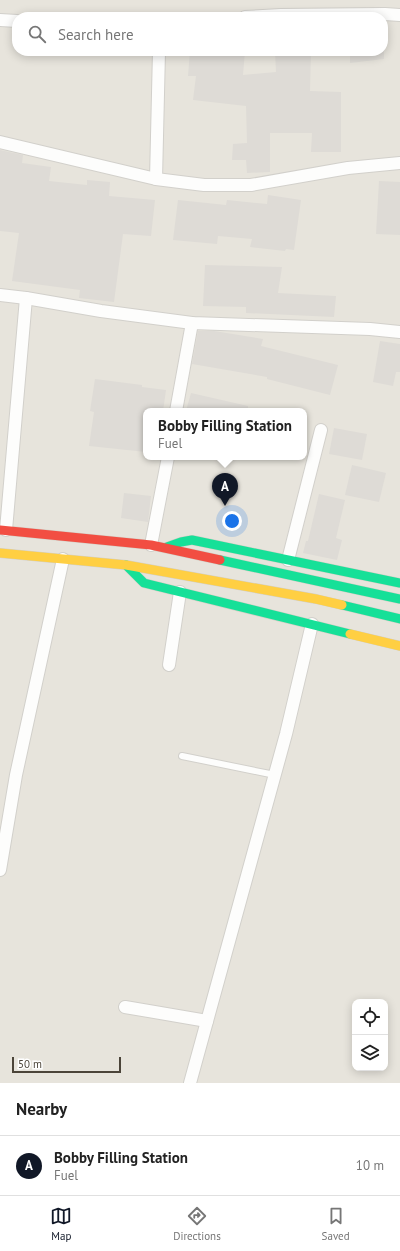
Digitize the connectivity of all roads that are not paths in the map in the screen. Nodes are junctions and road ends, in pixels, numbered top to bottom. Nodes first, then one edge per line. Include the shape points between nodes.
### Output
1 (388, 15) edge
2 (400, 15) edge
3 (0, 20) edge
4 (12, 21) edge
5 (159, 56) edge
6 (1, 141) edge
7 (400, 163) edge
8 (156, 179) junction
9 (0, 295) edge
10 (26, 298) junction
11 (192, 323) junction
12 (400, 332) edge
13 (177, 408) edge
14 (321, 430) dead end
15 (167, 460) edge
16 (3, 530) edge
17 (152, 545) junction
18 (165, 547) junction
19 (0, 553) edge
20 (63, 558) junction
21 (288, 560) junction
22 (126, 565) junction
23 (400, 583) edge
24 (180, 592) junction
25 (400, 599) edge
26 (400, 619) edge
27 (312, 624) junction
28 (400, 646) edge
29 (169, 665) dead end
30 (182, 756) dead end
31 (274, 775) junction
32 (0, 870) edge
33 (125, 1007) dead end
34 (207, 1022) junction
35 (190, 1083) edge

1 - 2 street
3 - 4 street
5 - 8 street
6 - 8 street
7 - 8 street via 348,168 251,185 204,185
9 - 10 street
10 - 11 street
10 - 16 street
11 - 12 street
11 - 13 street
14 - 21 street
15 - 17 street
16 - 17 main road
17 - 18 main road
18 - 21 main road via 192,540
18 - 25 main road
19 - 20 main road
20 - 22 main road
20 - 32 street via 16,775
21 - 23 main road
22 - 24 main road via 144,583
22 - 26 main road via 316,599
24 - 27 main road
24 - 29 street
27 - 28 main road
27 - 31 street
30 - 31 lane
31 - 34 street
33 - 34 street
34 - 35 street

